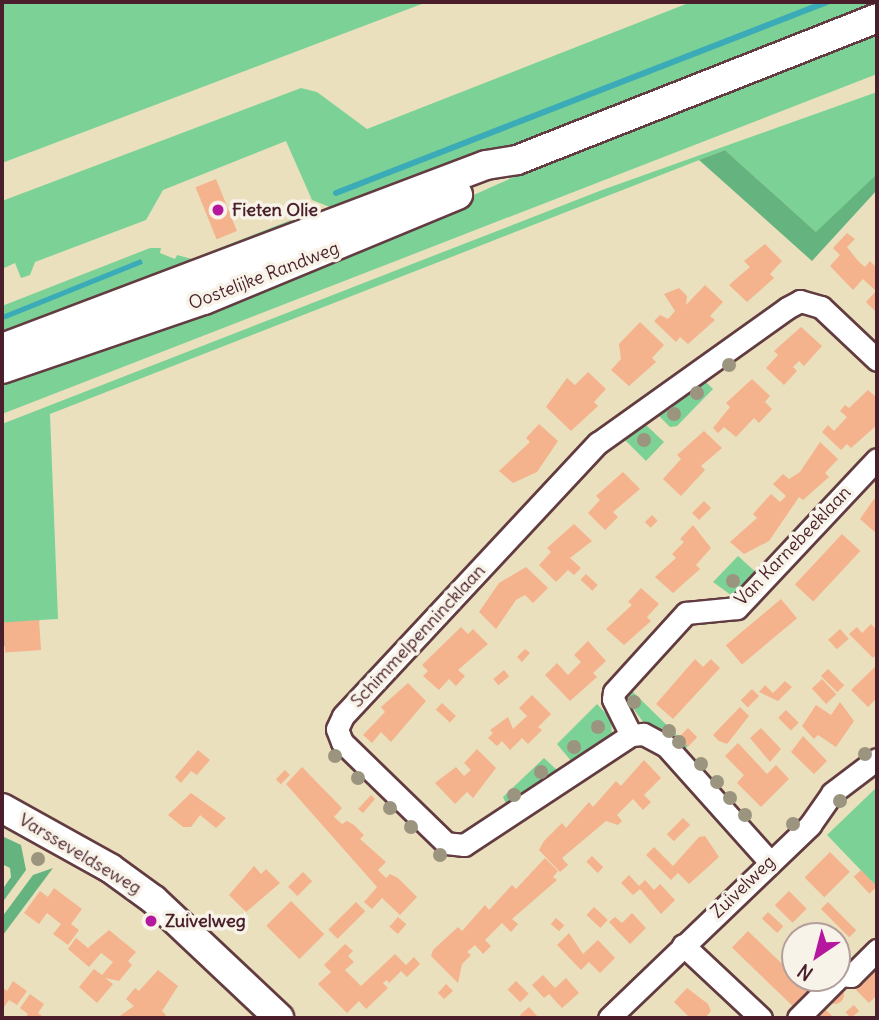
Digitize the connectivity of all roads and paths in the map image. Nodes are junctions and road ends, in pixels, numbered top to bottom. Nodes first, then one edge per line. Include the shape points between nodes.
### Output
1 (877, 18) edge
2 (517, 160) junction
3 (2, 348) edge
4 (877, 360) edge
5 (2, 369) edge
6 (877, 459) edge
7 (631, 735) junction
8 (877, 760) edge
9 (2, 808) edge
10 (769, 861) junction
11 (683, 945) junction
12 (877, 950) edge
13 (279, 1018) edge
14 (609, 1018) edge
15 (761, 1018) edge
16 (798, 1018) edge

1 - 2 main road, Oostelijke Randweg
2 - 3 main road, Oostelijke Randweg via 486,165
2 - 5 main road, Oostelijke Randweg via 495,179 331,250
4 - 7 street, Schimmelpennincklaan via 821,307 800,301 787,308 598,443 343,716 337,729 342,742 446,843 464,845
6 - 7 street, Van Karnebeeklaan via 737,608 686,613 614,692 613,699
7 - 10 street via 643,734 666,746
8 - 10 street, Zuivelweg via 832,793 810,825
9 - 13 main road, Varsseveldseweg via 110,868 154,900
10 - 11 street, Zuivelweg
11 - 14 street, Zuivelweg
11 - 15 street
12 - 16 street via 851,976 841,975

